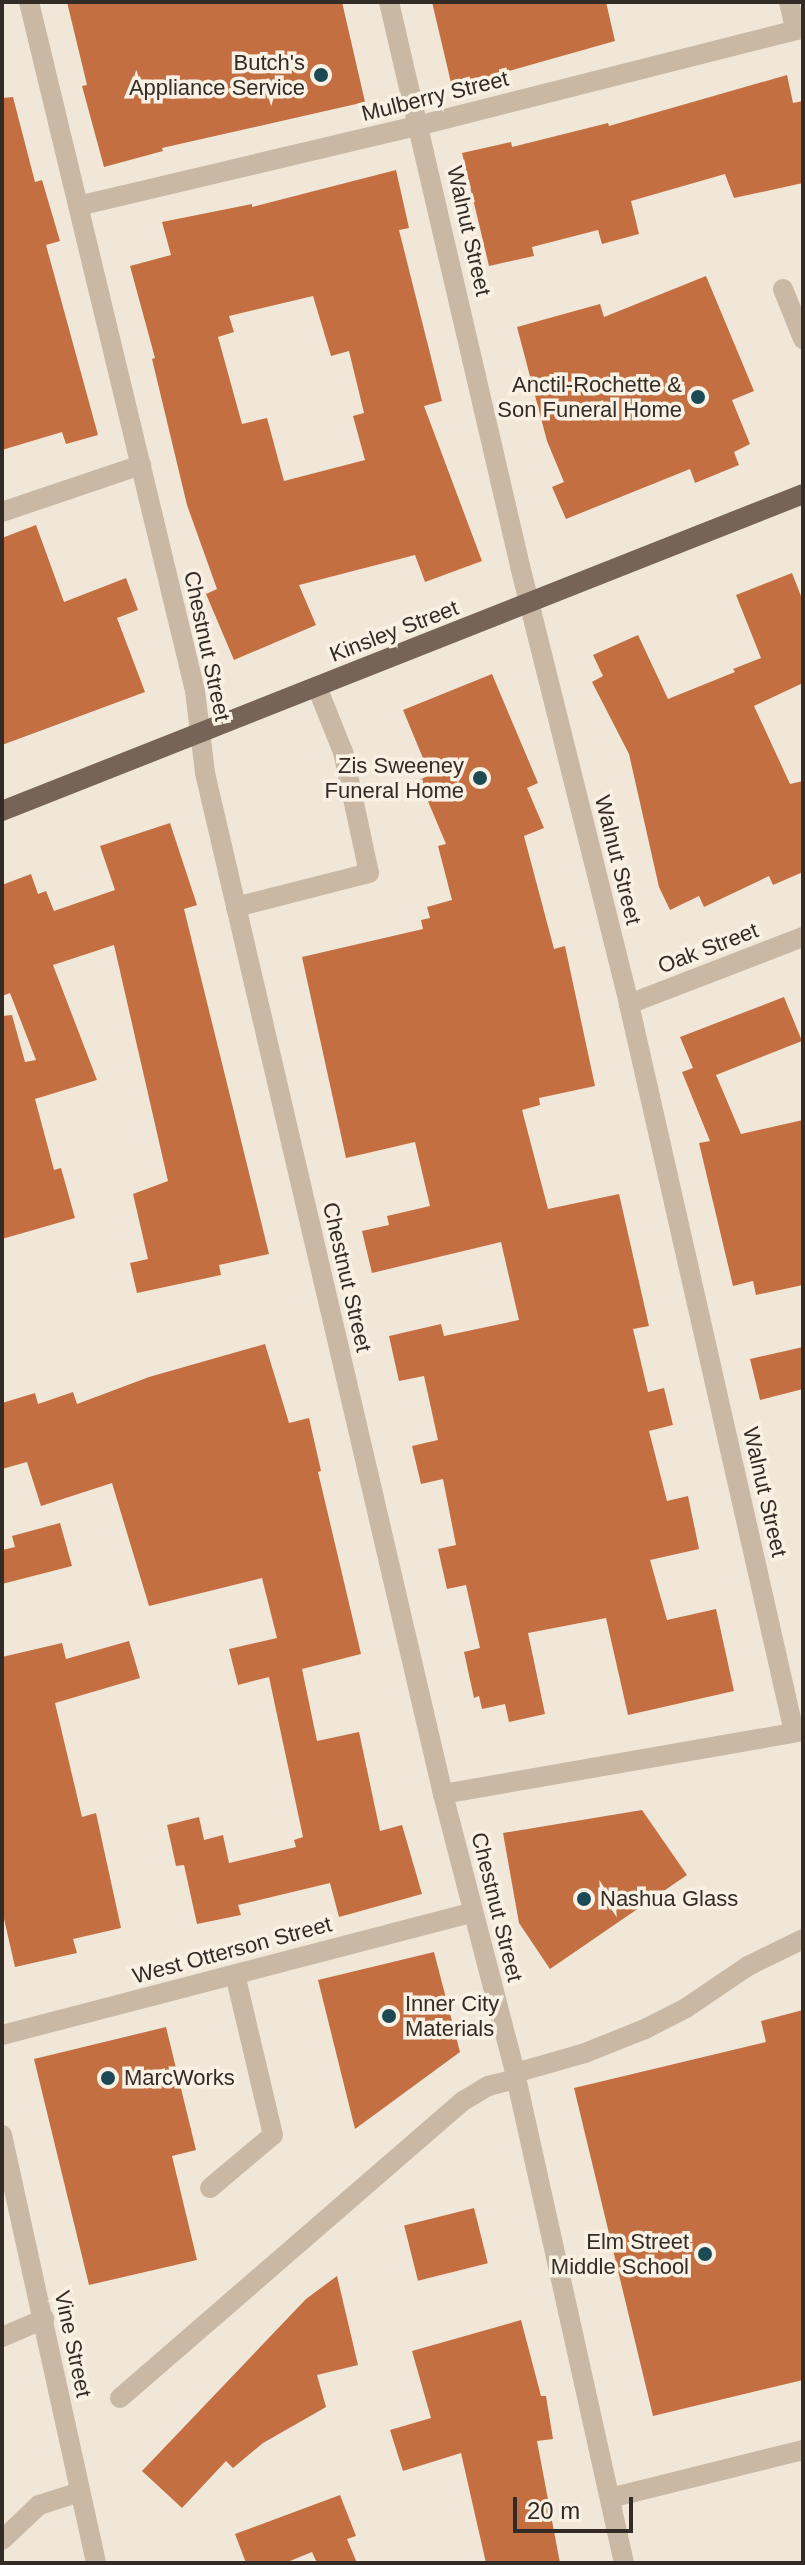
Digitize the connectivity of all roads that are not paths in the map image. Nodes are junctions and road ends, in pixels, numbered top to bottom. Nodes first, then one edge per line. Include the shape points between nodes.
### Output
1 (29, 2) edge
2 (389, 2) edge
3 (789, 2) edge
4 (799, 28) edge
5 (421, 125) junction
6 (78, 206) junction
7 (783, 289) dead end
8 (803, 339) edge
9 (141, 465) junction
10 (803, 494) edge
11 (2, 512) edge
12 (529, 604) junction
13 (317, 687) junction
14 (201, 733) junction
15 (2, 811) edge
16 (236, 907) junction
17 (803, 937) edge
18 (629, 1004) junction
19 (799, 1731) edge
20 (443, 1794) junction
21 (473, 1912) junction
22 (803, 1939) edge
23 (235, 1974) junction
24 (2, 2035) edge
25 (515, 2076) junction
26 (2, 2135) edge
27 (210, 2188) dead end
28 (44, 2319) junction
29 (2, 2337) edge
30 (120, 2398) dead end
31 (803, 2450) edge
32 (80, 2492) junction
33 (610, 2498) junction
34 (2, 2540) edge
35 (96, 2563) edge
36 (624, 2563) edge

1 - 6 street, Chestnut Street
2 - 5 street, Walnut Street
3 - 4 street
4 - 5 street, Mulberry Street
5 - 6 street, Mulberry Street
5 - 12 street, Walnut Street
6 - 9 street, Chestnut Street
7 - 8 street
9 - 11 street
9 - 14 street, Chestnut Street
10 - 12 main road, Kinsley Street
12 - 13 main road, Kinsley Street
12 - 18 street, Walnut Street
13 - 14 main road, Kinsley Street
13 - 16 street via 343,752 369,873
14 - 15 main road, Kinsley Street
14 - 16 street, Chestnut Street
16 - 20 street, Chestnut Street
17 - 18 street, Oak Street
18 - 19 street, Walnut Street
19 - 20 street
20 - 21 street, Chestnut Street
21 - 23 street, West Otterson Street
21 - 25 street, Chestnut Street
22 - 25 street via 741,1970 656,2024
23 - 24 street, West Otterson Street
23 - 27 street via 273,2135
25 - 30 street via 463,2101
25 - 33 street, Chestnut Street
26 - 28 street, Vine Street
28 - 29 street
28 - 32 street, Vine Street
31 - 33 street
32 - 34 street via 39,2505
32 - 35 street, Vine Street
33 - 36 street, Chestnut Street

